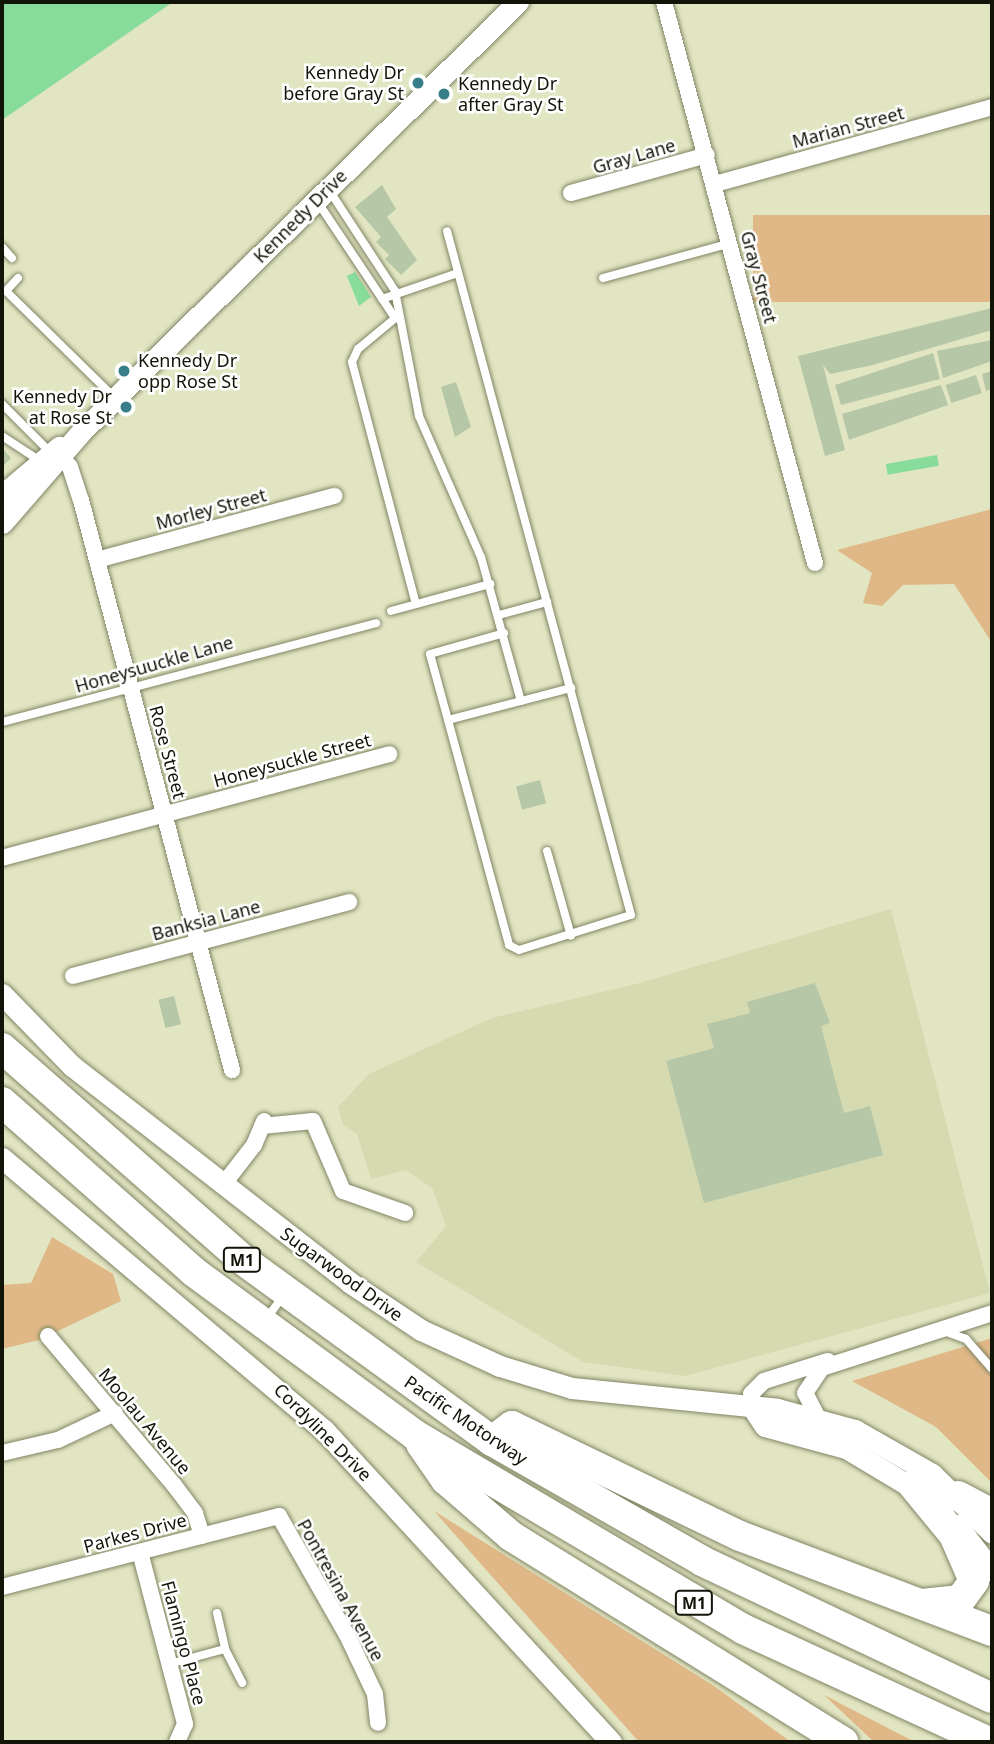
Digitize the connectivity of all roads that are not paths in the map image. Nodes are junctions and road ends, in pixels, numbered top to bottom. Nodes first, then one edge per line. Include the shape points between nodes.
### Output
1 (518, 2) edge
2 (664, 2) edge
3 (992, 107) edge
4 (707, 155) junction
5 (715, 184) junction
6 (571, 193) dead end
7 (322, 194) junction
8 (447, 231) dead end
9 (731, 243) junction
10 (2, 247) edge
11 (12, 258) dead end
12 (458, 273) junction
13 (19, 278) dead end
14 (603, 278) dead end
15 (395, 291) junction
16 (382, 299) junction
17 (397, 317) junction
18 (115, 398) junction
19 (2, 404) edge
20 (2, 436) edge
21 (52, 455) junction
22 (2, 495) edge
23 (335, 496) dead end
24 (3, 520) edge
25 (97, 560) junction
26 (815, 563) dead end
27 (490, 584) junction
28 (547, 602) junction
29 (416, 604) junction
30 (391, 611) dead end
31 (499, 615) junction
32 (376, 622) dead end
33 (504, 634) junction
34 (131, 688) junction
35 (570, 688) junction
36 (521, 701) junction
37 (448, 720) junction
38 (2, 722) edge
39 (389, 754) dead end
40 (165, 815) junction
41 (547, 851) dead end
42 (2, 858) edge
43 (349, 902) dead end
44 (571, 936) junction
45 (200, 942) junction
46 (74, 976) dead end
47 (2, 994) edge
48 (2, 1048) edge
49 (232, 1070) dead end
50 (2, 1102) edge
51 (2, 1158) edge
52 (223, 1185) junction
53 (405, 1213) dead end
54 (286, 1292) junction
55 (992, 1313) edge
56 (262, 1324) junction
57 (937, 1329) junction
58 (48, 1336) dead end
59 (883, 1346) junction
60 (992, 1369) edge
61 (752, 1407) junction
62 (115, 1413) junction
63 (818, 1418) junction
64 (415, 1435) junction
65 (492, 1441) junction
66 (2, 1453) edge
67 (913, 1485) junction
68 (958, 1496) junction
69 (992, 1514) edge
70 (279, 1516) joint
71 (992, 1533) edge
72 (202, 1536) junction
73 (140, 1552) junction
74 (992, 1571) edge
75 (2, 1587) edge
76 (914, 1604) junction
77 (217, 1613) dead end
78 (992, 1631) edge
79 (225, 1649) junction
80 (169, 1664) junction
81 (242, 1683) dead end
82 (992, 1698) edge
83 (378, 1723) dead end
84 (177, 1742) edge
85 (611, 1742) edge
86 (843, 1742) edge
87 (989, 1742) edge

1 - 7 street, Kennedy Drive
2 - 4 street, Gray Street
3 - 5 street, Marian Street
4 - 5 street, Gray Street
4 - 6 street, Gray Lane
5 - 9 street, Gray Street
7 - 15 lane
7 - 16 lane
7 - 18 street, Kennedy Drive
8 - 12 lane
9 - 14 lane
9 - 26 street, Gray Street
10 - 11 lane
12 - 15 lane
12 - 28 lane
13 - 18 lane via 6,290
15 - 16 lane
15 - 17 lane
16 - 17 lane
17 - 27 lane via 419,416
17 - 29 lane via 355,351 352,362
18 - 21 street, Kennedy Drive
19 - 21 lane
20 - 21 lane
21 - 22 street, Kennedy Drive
21 - 24 street, Kennedy Drive
21 - 25 street, Rose Street via 73,473
23 - 25 street, Morley Street
25 - 34 street, Rose Street
27 - 29 lane
27 - 31 lane
28 - 31 lane
28 - 35 lane
29 - 30 lane
31 - 33 lane
32 - 34 lane, Honeysuuckle Lane
33 - 36 lane
33 - 37 lane via 429,654
34 - 38 lane, Honeysuuckle Lane
34 - 40 street, Rose Street
35 - 36 lane
35 - 44 lane via 631,915
36 - 37 lane
37 - 44 lane via 509,946 519,950
39 - 40 street, Honeysuckle Street
40 - 42 street, Honeysuckle Street
40 - 45 street, Rose Street
41 - 44 lane
43 - 45 street, Banksia Lane
45 - 46 street, Banksia Lane
45 - 49 street, Rose Street
47 - 52 street, Sugarwood Drive via 72,1066
48 - 54 highway, Pacific Motorway / M1 via 168,1199
50 - 56 highway, M1 via 73,1171
51 - 85 street, Cordyline Drive via 325,1431
52 - 53 street via 263,1124 313,1121 343,1191
52 - 61 street, Sugarwood Drive via 421,1330 500,1366 572,1388
54 - 56 lane
54 - 65 highway, Pacific Motorway / M1
55 - 57 street
56 - 64 highway, M1
57 - 59 street
57 - 60 lane via 966,1339
58 - 62 street, Moolau Avenue
59 - 61 street via 769,1378 751,1394
59 - 63 street via 813,1376 805,1396
61 - 63 street, Sugarwood Drive
61 - 67 street via 765,1426 846,1448
62 - 66 street via 58,1440
62 - 72 street, Moolau Avenue via 195,1513
63 - 68 street, Sugarwood Drive via 890,1447
64 - 86 highway via 446,1480 511,1536
64 - 87 highway, M1 via 721,1618
65 - 76 highway via 512,1426 636,1490
65 - 82 highway, Pacific Motorway / M1 via 702,1561
67 - 74 street via 947,1514
67 - 76 highway via 954,1535 974,1581 960,1600
68 - 69 highway
68 - 71 street, Sugarwood Drive
70 - 72 street, Parkes Drive
70 - 83 street, Pontresina Avenue via 347,1634 375,1694
72 - 73 street, Parkes Drive
73 - 75 street, Parkes Drive
73 - 80 street, Flamingo Place
76 - 78 highway
77 - 79 lane
79 - 80 lane
79 - 81 lane
80 - 84 street, Flamingo Place via 185,1724

